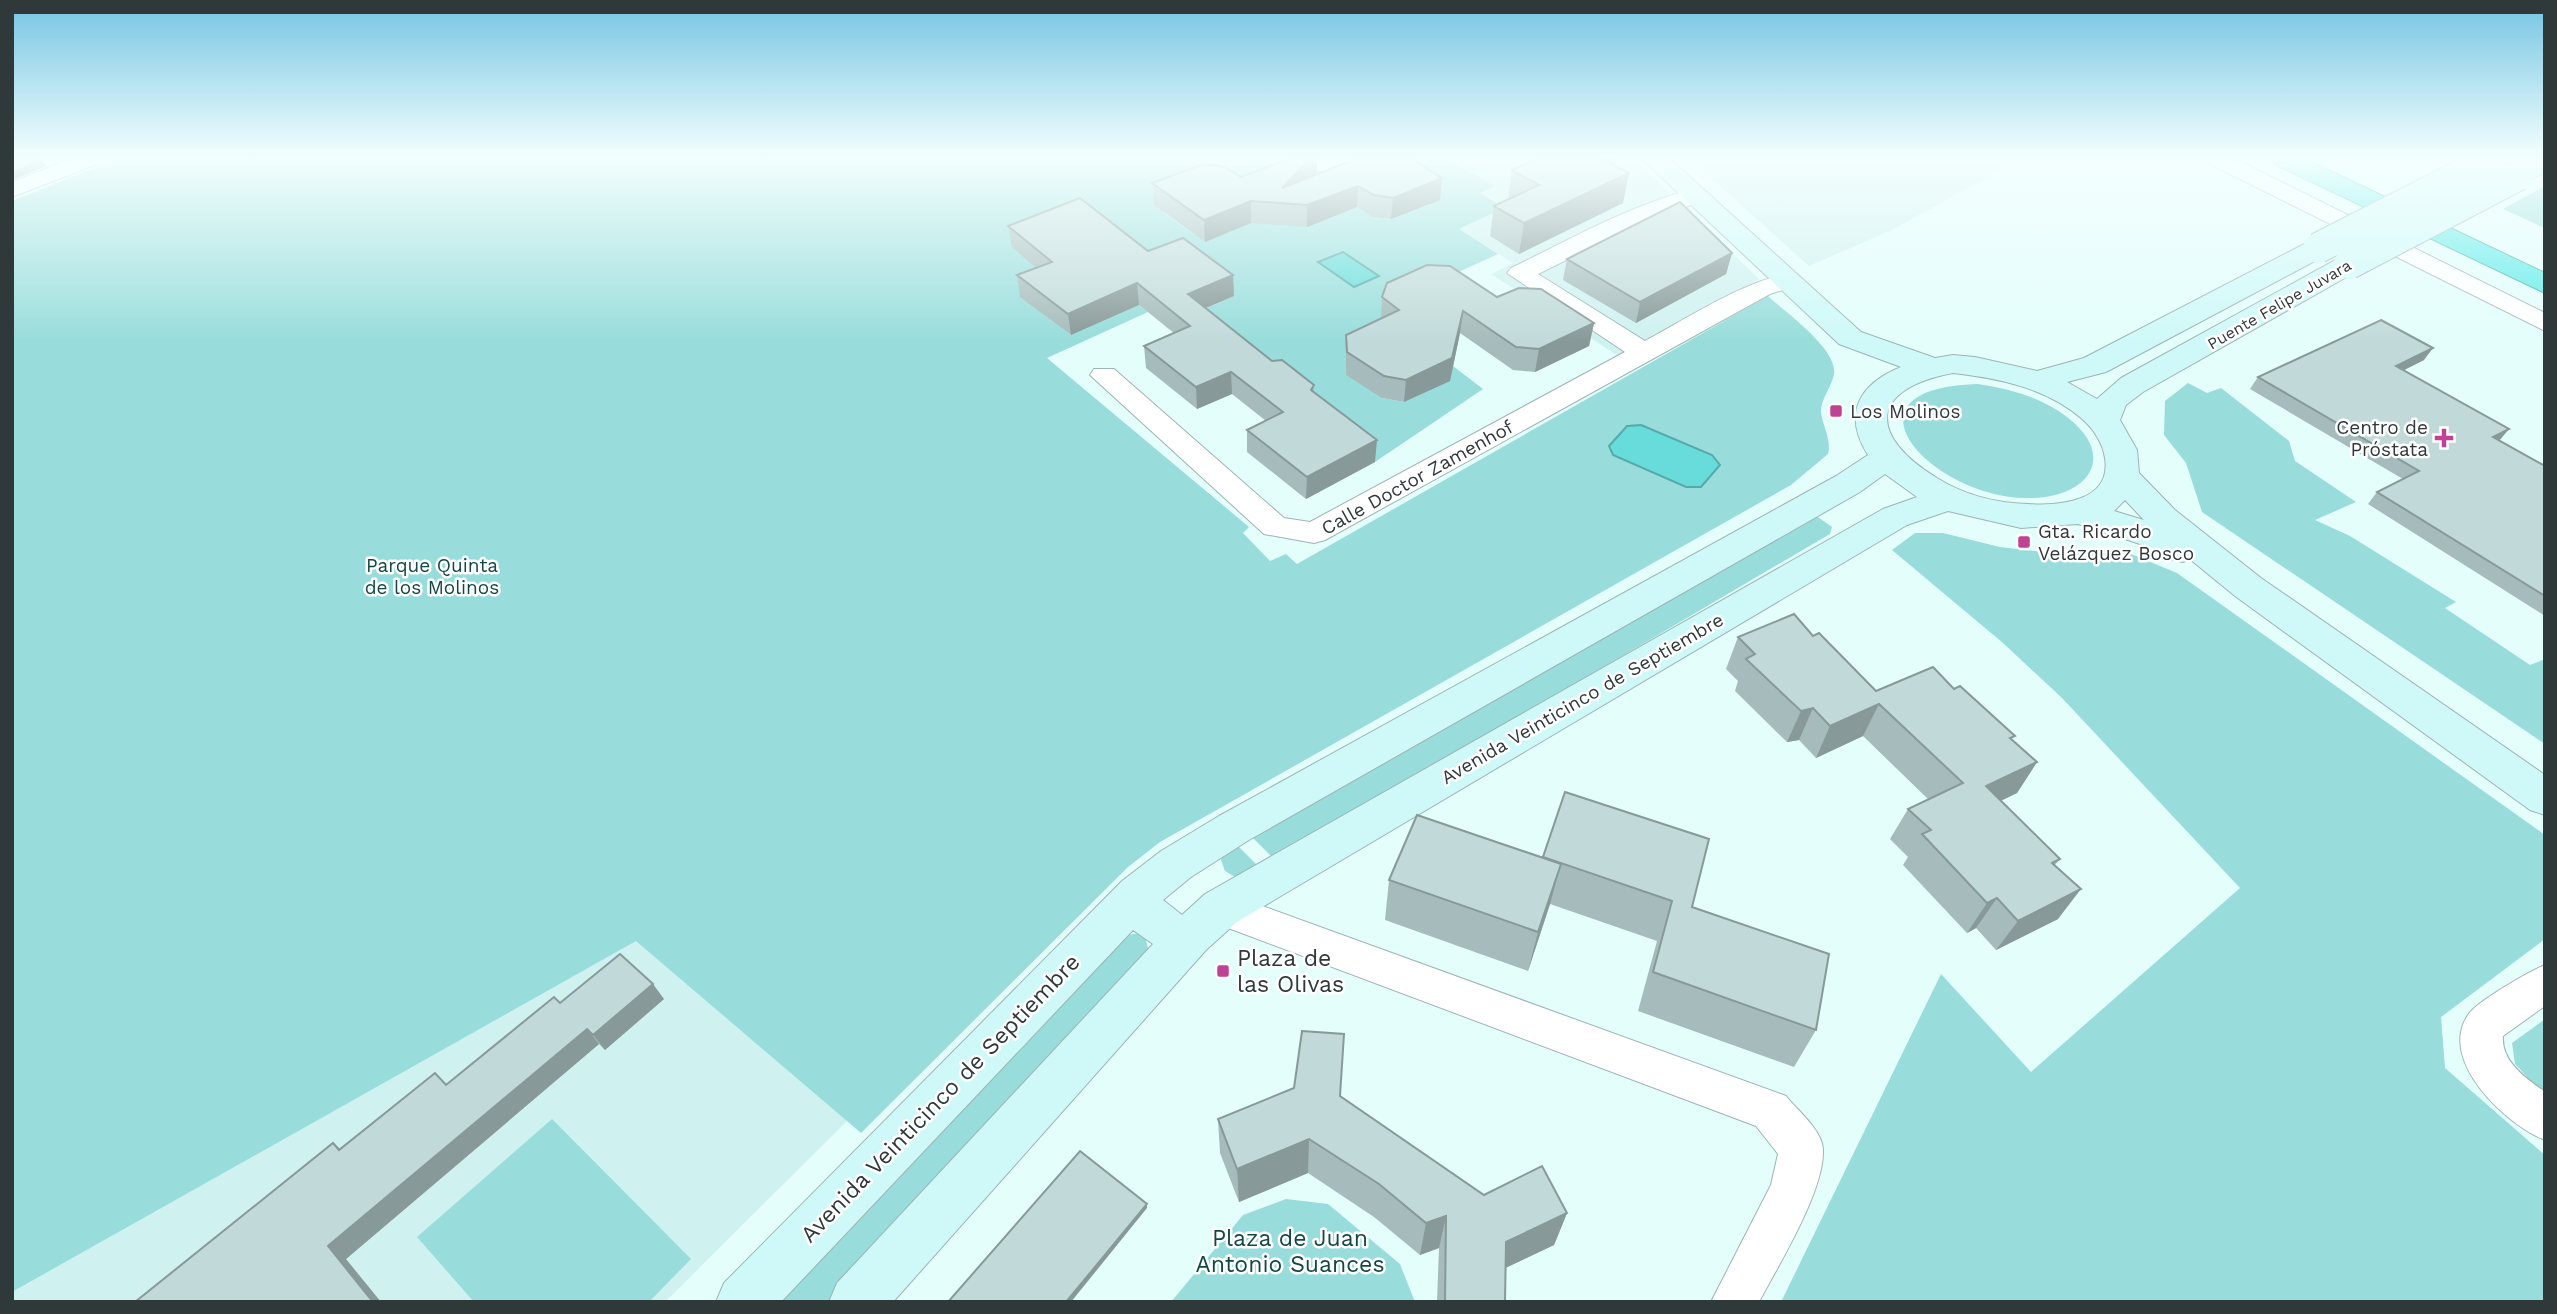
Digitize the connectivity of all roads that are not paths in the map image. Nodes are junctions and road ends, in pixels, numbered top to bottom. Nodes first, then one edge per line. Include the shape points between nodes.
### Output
1 (1633, 219) edge
2 (1719, 219) edge
3 (2338, 219) edge
4 (2374, 219) edge
5 (2411, 219) edge
6 (2433, 219) edge
7 (2457, 219) edge
8 (2545, 261) edge
9 (1786, 281) junction
10 (2545, 284) edge
11 (2545, 323) edge
12 (1850, 338) junction
13 (1644, 352) junction
14 (1928, 366) junction
15 (1104, 375) dead end
16 (2038, 380) junction
17 (1878, 392) junction
18 (2103, 422) junction
19 (1889, 457) junction
20 (2123, 477) junction
21 (1948, 498) junction
22 (2079, 512) junction
23 (2248, 587) junction
24 (2545, 798) edge
25 (1176, 864) junction
26 (1138, 894) junction
27 (1205, 922) junction
28 (2545, 983) edge
29 (2545, 1119) edge
30 (743, 1302) edge
31 (856, 1302) edge
32 (1734, 1302) edge

1 - 13 street via 1520,274
2 - 9 main road
3 - 11 street
4 - 16 main road, Puente Felipe Juvara, bridge via 2095,365
5 - 10 highway
6 - 18 main road, Puente Felipe Juvara, bridge via 2132,385 2112,400
7 - 8 highway
9 - 12 main road
9 - 13 street, Calle Doctor Zamenhof via 1761,289
12 - 14 main road
12 - 17 main road
13 - 15 street, Calle Doctor Zamenhof via 1314,533 1275,527
14 - 16 main road via 1981,366
14 - 17 main road via 1899,376
16 - 18 main road via 2085,406
17 - 19 main road via 1870,416 1876,439
18 - 20 main road via 2118,444
19 - 21 main road via 1904,472
19 - 25 main road, Avenida Veinticinco de Septiembre
20 - 22 main road via 2101,502
20 - 23 main road via 2163,518
21 - 22 main road via 2017,516
21 - 27 main road, Avenida Veinticinco de Septiembre via 1895,517
22 - 23 main road via 2153,535
23 - 24 main road
25 - 26 main road, Avenida Veinticinco de Septiembre
25 - 27 main road via 1195,866 1211,875 1220,891
26 - 27 main road via 1154,924 1171,933
26 - 30 main road, Avenida Veinticinco de Septiembre
27 - 31 main road, Avenida Veinticinco de Septiembre
27 - 32 street via 1771,1111 1801,1148 1792,1191
28 - 29 street via 2483,1026 2479,1047 2491,1074

